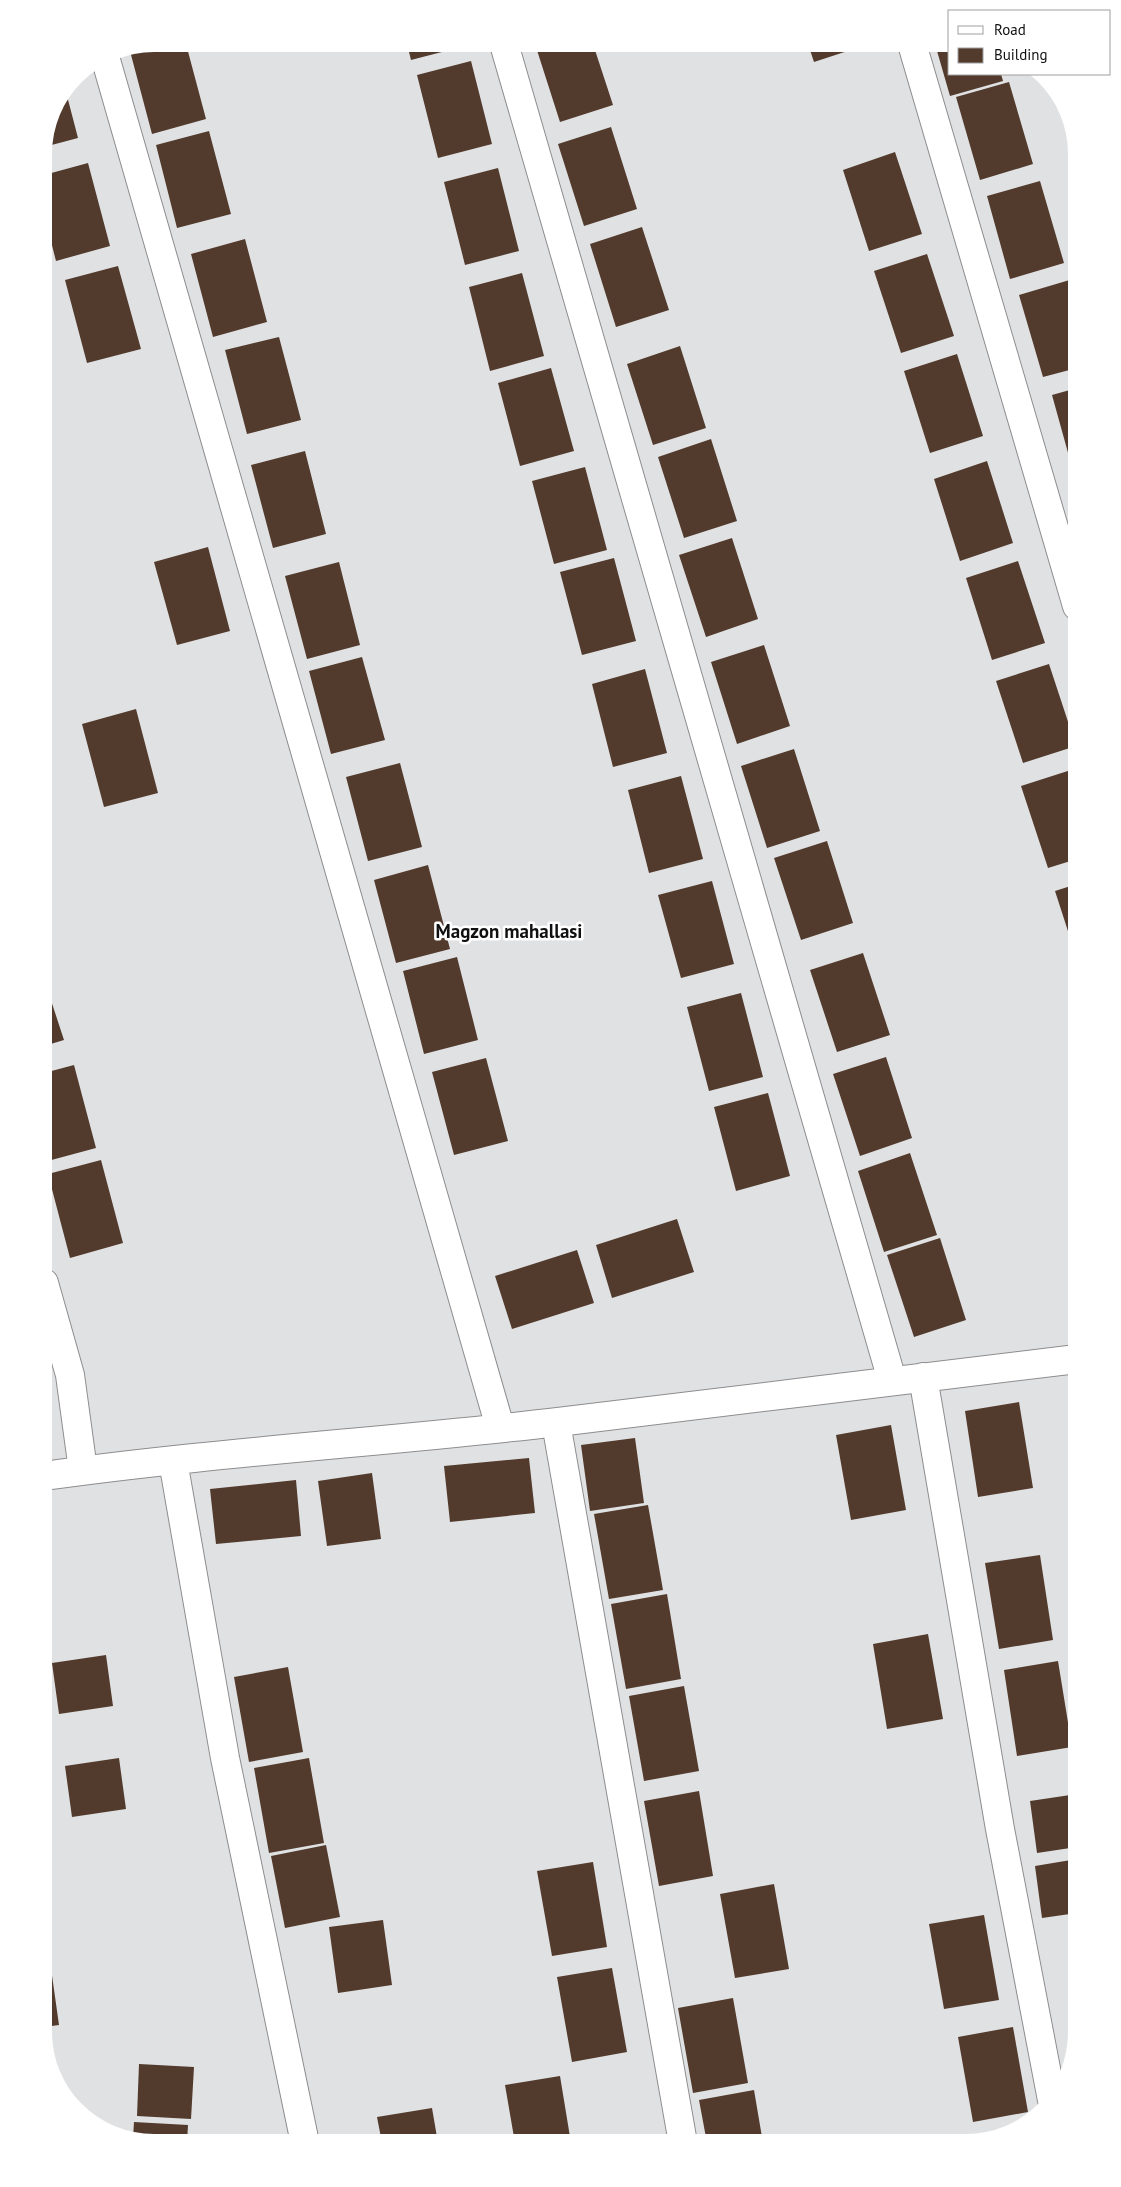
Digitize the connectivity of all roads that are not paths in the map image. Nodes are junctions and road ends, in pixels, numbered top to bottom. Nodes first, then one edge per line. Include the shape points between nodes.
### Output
1 (507, 53) edge
2 (915, 53) edge
3 (107, 64) edge
4 (1068, 575) edge
5 (52, 1313) edge
6 (1068, 1360) edge
7 (923, 1377) junction
8 (892, 1380) junction
9 (556, 1423) junction
10 (500, 1427) junction
11 (172, 1461) junction
12 (83, 1470) junction
13 (52, 1475) edge
14 (1050, 2090) edge
15 (303, 2134) edge
16 (681, 2134) edge

1 - 8 street
2 - 4 street
3 - 10 street
5 - 12 street via 70,1375
6 - 7 street
7 - 8 street
7 - 14 street via 998,1819
8 - 9 street
9 - 10 street
9 - 16 street
10 - 11 street
11 - 12 street
11 - 15 street via 225,1758
12 - 13 street

